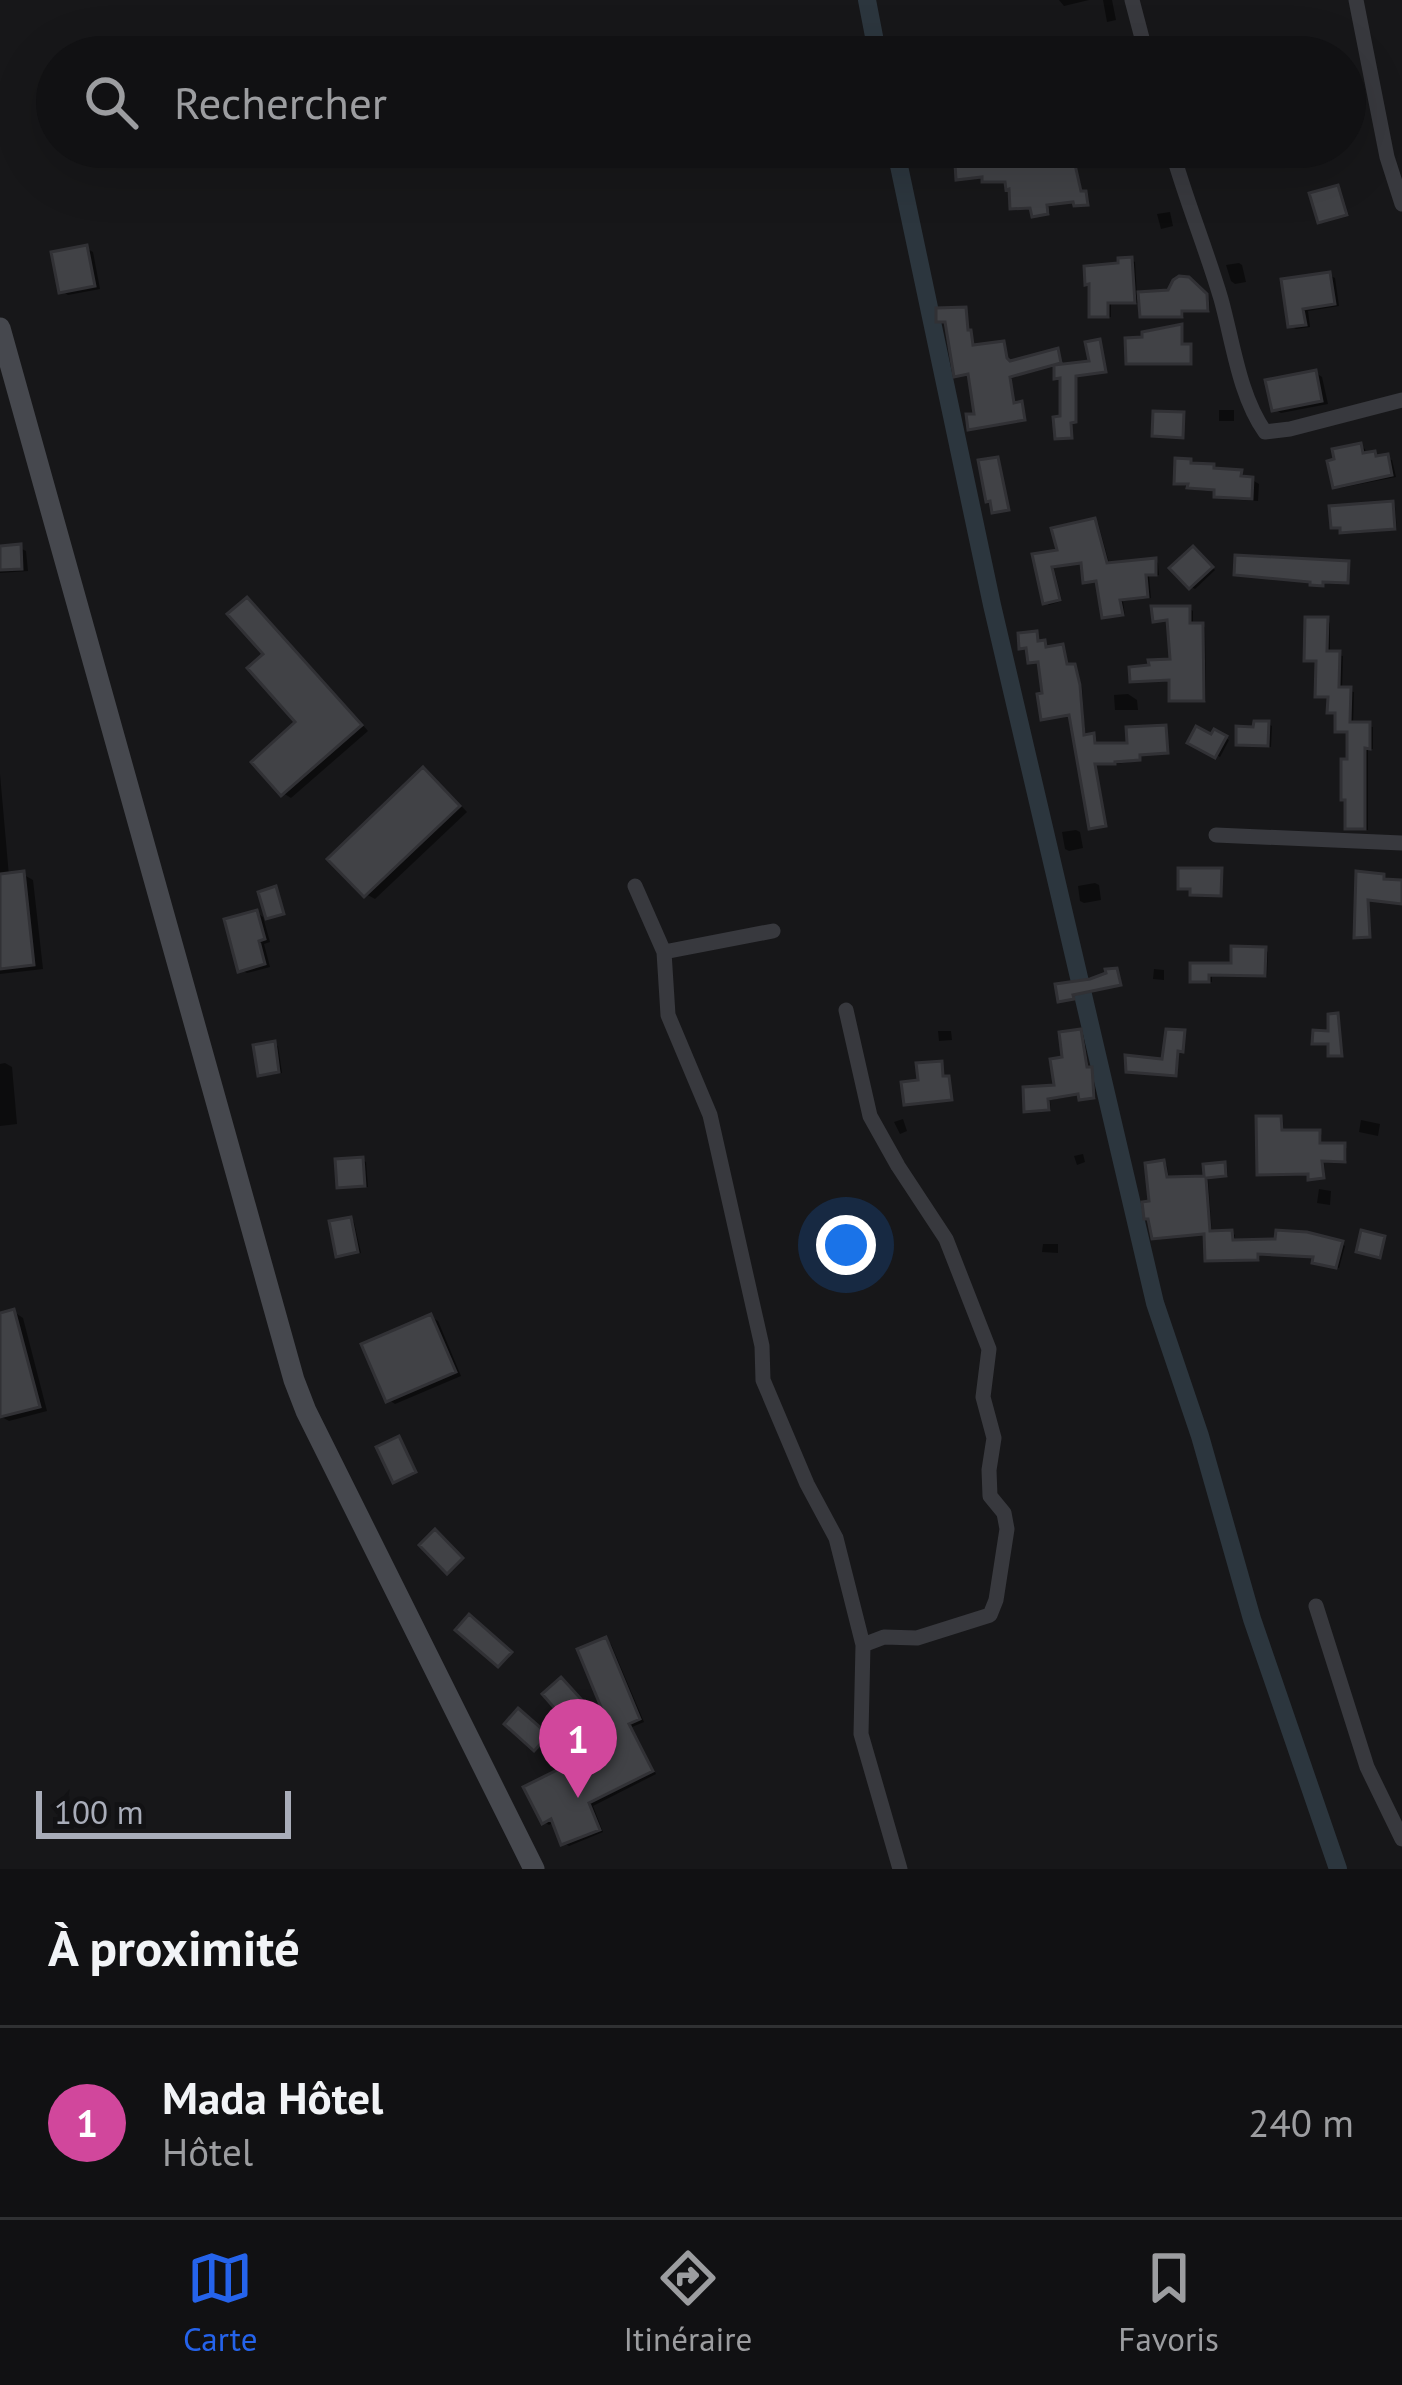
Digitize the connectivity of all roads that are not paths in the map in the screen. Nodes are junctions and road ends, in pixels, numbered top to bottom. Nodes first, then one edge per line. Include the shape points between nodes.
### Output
1 (1132, 0) edge
2 (1356, 0) edge
3 (1141, 36) edge
4 (1363, 36) edge
5 (1366, 51) edge
6 (1178, 168) edge
7 (1402, 204) edge
8 (0, 328) edge
9 (1402, 400) edge
10 (1216, 835) dead end
11 (1402, 843) edge
12 (635, 886) dead end
13 (772, 931) dead end
14 (664, 952) junction
15 (846, 1010) dead end
16 (1316, 1606) dead end
17 (863, 1645) junction
18 (1402, 1839) edge
19 (534, 1869) edge
20 (900, 1869) edge

1 - 3 street
2 - 4 street
5 - 7 street
6 - 9 street via 1264,432
8 - 19 main road via 294,1379
10 - 11 street
12 - 14 street
13 - 14 street
14 - 17 street via 668,1015 710,1115 763,1380 836,1538
15 - 17 street via 870,1116 946,1239 989,1349 982,1397 994,1438 990,1496 1007,1529 990,1615
16 - 18 street via 1367,1768
17 - 20 street via 861,1734

